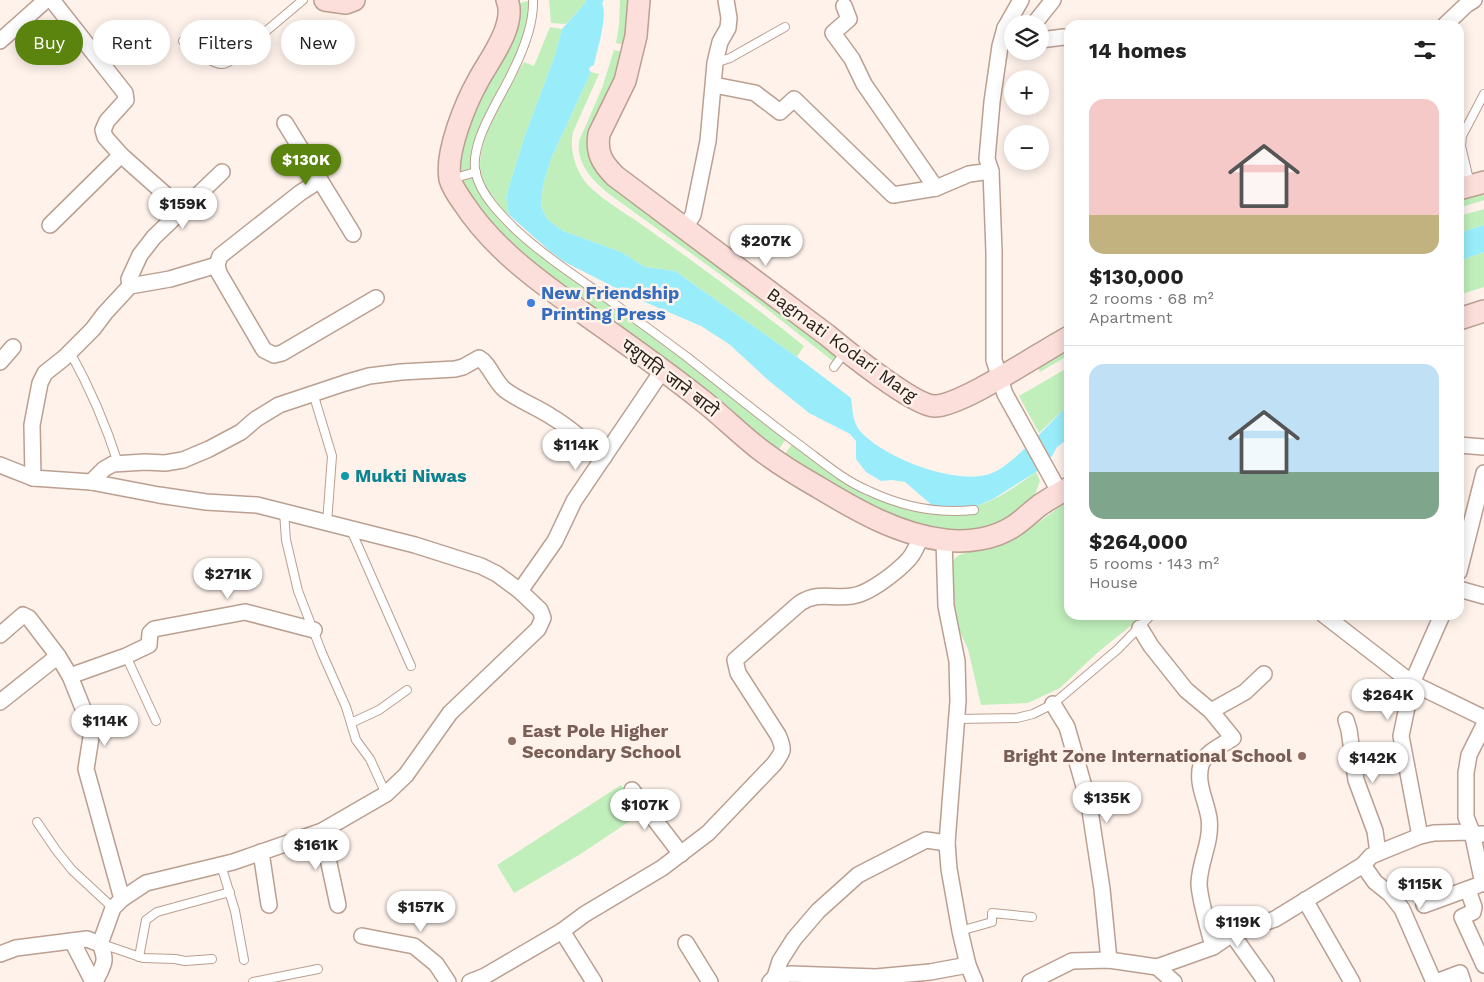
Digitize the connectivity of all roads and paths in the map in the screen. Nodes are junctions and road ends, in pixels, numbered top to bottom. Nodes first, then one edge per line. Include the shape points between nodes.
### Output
1 (46, 0) edge
2 (52, 0) edge
3 (304, 0) edge
4 (325, 0) edge
5 (354, 0) edge
6 (507, 0) edge
7 (533, 0) edge
8 (639, 0) edge
9 (726, 0) edge
10 (1021, 0) edge
11 (1053, 0) edge
12 (1474, 0) edge
13 (844, 6) dead end
14 (1015, 15) edge
15 (1041, 15) edge
16 (1450, 20) edge
17 (271, 27) edge
18 (785, 28) dead end
19 (1064, 37) dead end
20 (1049, 39) edge
21 (0, 42) edge
22 (1004, 53) edge
23 (716, 63) junction
24 (714, 86) junction
25 (1484, 94) edge
26 (285, 122) dead end
27 (1464, 132) edge
28 (121, 155) junction
29 (1464, 158) edge
30 (991, 171) junction
31 (222, 172) dead end
32 (476, 172) junction
33 (450, 179) junction
34 (320, 180) junction
35 (1471, 186) edge
36 (936, 188) junction
37 (183, 210) junction
38 (50, 225) dead end
39 (684, 229) junction
40 (353, 234) dead end
41 (217, 265) junction
42 (130, 286) junction
43 (376, 298) dead end
44 (1484, 311) edge
45 (1464, 317) edge
46 (1064, 341) edge
47 (13, 347) dead end
48 (70, 352) junction
49 (0, 362) edge
50 (662, 371) junction
51 (1002, 386) junction
52 (312, 393) junction
53 (1464, 446) edge
54 (1484, 447) edge
55 (604, 458) junction
56 (118, 463) junction
57 (0, 464) edge
58 (1484, 473) edge
59 (33, 478) junction
60 (92, 482) junction
61 (1064, 490) edge
62 (974, 510) dead end
63 (284, 512) junction
64 (327, 523) junction
65 (351, 528) junction
66 (921, 536) junction
67 (944, 540) junction
68 (1464, 552) edge
69 (1464, 590) edge
70 (520, 591) junction
71 (1484, 596) edge
72 (1147, 620) edge
73 (1330, 620) edge
74 (1440, 620) edge
75 (1140, 628) junction
76 (314, 630) junction
77 (0, 635) edge
78 (58, 656) junction
79 (126, 656) junction
80 (411, 666) dead end
81 (1264, 674) dead end
82 (70, 676) junction
83 (1412, 683) junction
84 (407, 690) dead end
85 (0, 702) edge
86 (1053, 704) junction
87 (1211, 711) junction
88 (1484, 718) edge
89 (956, 719) junction
90 (1346, 720) dead end
91 (156, 721) dead end
92 (352, 723) junction
93 (1484, 725) edge
94 (632, 790) dead end
95 (386, 794) junction
96 (37, 822) dead end
97 (322, 831) junction
98 (1478, 833) edge
99 (1420, 836) junction
100 (947, 843) junction
101 (261, 852) junction
102 (1378, 853) junction
103 (681, 854) junction
104 (221, 864) junction
105 (1363, 865) junction
106 (1484, 884) edge
107 (1468, 890) junction
108 (230, 892) junction
109 (1305, 900) junction
110 (118, 903) junction
111 (269, 905) dead end
112 (1424, 905) dead end
113 (338, 906) dead end
114 (1032, 917) dead end
115 (562, 931) junction
116 (960, 931) junction
117 (1232, 934) junction
118 (362, 936) dead end
119 (72, 942) junction
120 (686, 943) dead end
121 (100, 944) junction
122 (1213, 947) junction
123 (0, 954) edge
124 (139, 957) junction
125 (212, 959) dead end
126 (244, 960) dead end
127 (1109, 960) junction
128 (968, 965) junction
129 (1484, 966) edge
130 (1157, 967) junction
131 (318, 969) dead end
132 (773, 980) edge
133 (1260, 980) edge
134 (94, 982) edge
135 (253, 982) edge
136 (448, 982) edge
137 (470, 982) edge
138 (594, 982) edge
139 (710, 982) edge
140 (976, 982) edge
141 (1030, 982) edge
142 (1174, 982) edge
143 (1352, 982) edge
144 (1435, 982) edge
145 (1463, 982) edge

1 - 21 street
2 - 28 street via 125,93 126,100 103,130
3 - 17 lane
4 - 5 main road via 346,3
6 - 33 main road via 509,14 506,27 465,109 450,160
7 - 32 lane via 524,47 480,140
8 - 39 main road, Bagmati Kodari Marg via 626,81 599,134 599,157 615,176
9 - 23 street via 728,28 720,42
10 - 14 street
11 - 15 street
12 - 16 street
13 - 36 street via 849,20 833,33
18 - 23 lane
19 - 20 street
22 - 30 street via 992,102 987,159
23 - 24 street
24 - 36 street via 755,93 780,112 794,99 893,195
24 - 39 street via 708,141 693,215
25 - 27 lane
26 - 34 street
28 - 37 street
28 - 38 street
29 - 35 lane
30 - 36 street via 969,174
30 - 51 street via 994,360
31 - 37 street
32 - 33 lane
32 - 62 lane via 484,192 496,208 543,253 688,358 746,406 831,468 868,491 912,507 954,512
33 - 50 main road, पशुपति जाने बाटो via 470,213 517,262
34 - 40 street
34 - 41 street via 220,256
37 - 42 street via 140,255 129,279
39 - 51 main road, Bagmati Kodari Marg via 827,335 840,359 914,398 933,406 942,405
41 - 42 street via 170,279
41 - 43 street via 264,350 274,356
42 - 48 street
44 - 45 main road
46 - 51 main road, Bagmati Kodari Marg
47 - 49 street
48 - 56 lane via 105,423
48 - 59 street via 45,373 40,383 32,425
50 - 55 street
50 - 66 main road, पशुपति जाने बाटो via 704,401 775,461 868,515
51 - 61 street via 1048,474
52 - 55 street via 369,376 455,369 478,358 484,360 505,390 552,417
52 - 56 street via 279,405 241,432 182,460 165,464
52 - 64 lane via 332,456
53 - 54 street
55 - 70 street
56 - 60 street via 104,469
57 - 59 street
58 - 68 street
59 - 60 street
60 - 63 street via 206,502 257,505
61 - 67 main road, पशुपति जाने बाटो via 1013,527 995,535 961,541
63 - 64 street
63 - 76 lane via 286,540 298,591
64 - 65 street
65 - 70 street via 481,566
65 - 80 lane
66 - 67 main road, पशुपति जाने बाटो
66 - 103 street via 910,558 868,591 855,596 809,598 735,660 738,673 778,735 783,752 708,834
67 - 89 street via 946,606 958,661
69 - 71 street
70 - 95 street via 540,610 543,618 538,629 450,713 406,775
72 - 75 lane
73 - 83 street
74 - 83 street
75 - 86 lane
75 - 87 street via 1186,690
76 - 79 street via 246,612 154,629 150,633 149,645
76 - 92 lane
77 - 78 street via 23,615 29,618
78 - 82 street
78 - 85 street
79 - 82 street
79 - 91 lane
81 - 87 street via 1245,692
82 - 110 street via 92,731 86,769
83 - 88 street
83 - 99 street via 1401,736
84 - 92 lane via 380,710
86 - 89 lane via 1017,718
86 - 127 street via 1067,727 1089,804
87 - 122 street via 1233,738 1207,756 1201,767 1200,786 1209,818 1209,833 1199,885
89 - 100 street
90 - 102 street via 1356,780 1375,831
92 - 95 lane via 356,740 374,767
93 - 98 street via 1469,755 1466,773 1466,817
94 - 103 street
95 - 97 street
96 - 110 lane via 72,870
97 - 101 street
97 - 113 street
98 - 99 street via 1446,832
98 - 106 street
99 - 102 street
100 - 116 street
100 - 132 street via 926,840 858,875 818,911 794,939
101 - 104 street
101 - 111 street
102 - 105 street
103 - 115 street
104 - 108 lane
104 - 110 street via 146,883
105 - 109 street
105 - 144 street via 1374,882 1402,909
106 - 107 street
107 - 112 street
107 - 129 street via 1473,912 1462,917
108 - 124 lane via 157,912 146,920
108 - 126 lane
109 - 117 street via 1275,919
109 - 143 street
110 - 121 street
114 - 116 lane via 992,913 992,922
115 - 137 street
115 - 138 street
116 - 128 street
117 - 122 street
117 - 133 street
118 - 136 street via 414,946 436,964
119 - 121 street via 87,939
119 - 123 street via 16,948
119 - 134 street
120 - 139 street
121 - 124 lane
121 - 134 street via 105,956
122 - 130 street
124 - 125 lane via 185,961
127 - 130 street
127 - 141 street via 1072,961
128 - 132 street via 876,977 790,974
128 - 140 street
130 - 142 street
131 - 135 lane
144 - 145 street via 1460,973

